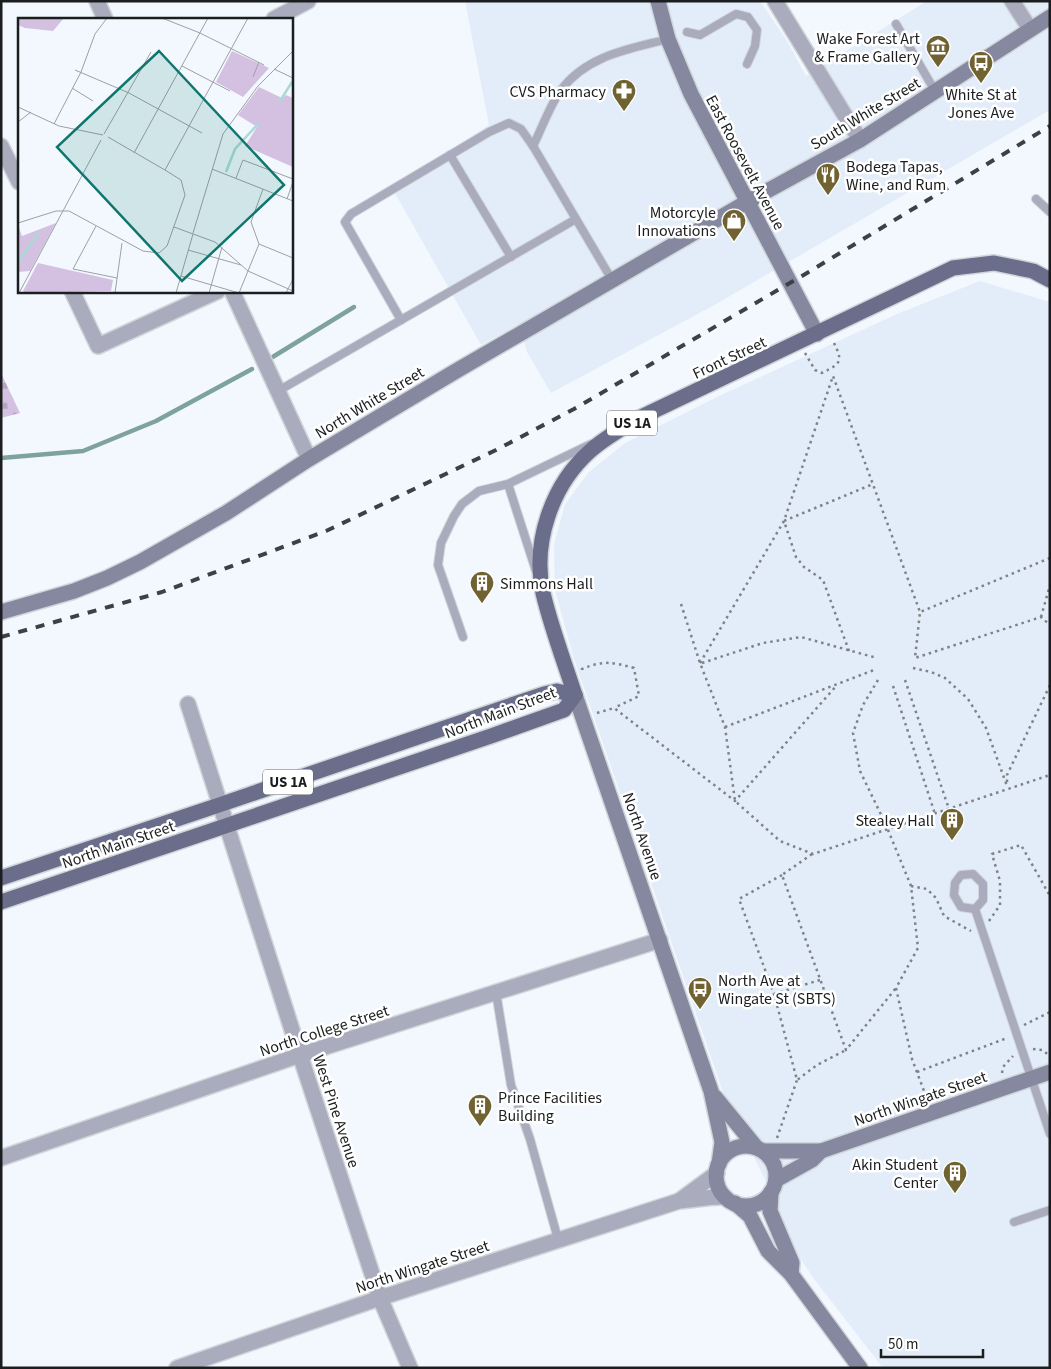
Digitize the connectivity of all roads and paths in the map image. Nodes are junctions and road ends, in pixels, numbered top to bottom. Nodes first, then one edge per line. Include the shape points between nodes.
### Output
1 (97, 1) edge
2 (308, 1) edge
3 (658, 1) edge
4 (775, 1) edge
5 (1012, 1) edge
6 (1050, 17) edge
7 (105, 18) edge
8 (276, 18) edge
9 (896, 24) dead end
10 (1030, 29) junction
11 (687, 32) dead end
12 (668, 39) junction
13 (747, 64) dead end
14 (936, 91) junction
15 (860, 140) junction
16 (1, 146) edge
17 (533, 146) junction
18 (450, 155) junction
19 (18, 180) edge
20 (1036, 198) dead end
21 (747, 202) junction
22 (1050, 212) edge
23 (576, 219) junction
24 (512, 257) junction
25 (612, 280) junction
26 (1050, 280) edge
27 (72, 292) edge
28 (216, 292) edge
29 (232, 292) edge
30 (401, 320) junction
31 (817, 334) junction
32 (833, 339) dead end
33 (805, 353) dead end
34 (830, 369) junction
35 (833, 376) junction
36 (278, 391) junction
37 (615, 432) junction
38 (309, 459) junction
39 (508, 484) junction
40 (873, 484) junction
41 (784, 520) junction
42 (1050, 558) edge
43 (1050, 585) edge
44 (543, 592) junction
45 (681, 604) dead end
46 (1, 612) edge
47 (920, 612) junction
48 (1041, 617) junction
49 (1050, 625) edge
50 (464, 637) dead end
51 (849, 651) junction
52 (877, 658) dead end
53 (700, 663) junction
54 (914, 668) dead end
55 (874, 670) dead end
56 (585, 678) dead end
57 (878, 680) dead end
58 (906, 680) dead end
59 (837, 685) junction
60 (1050, 685) edge
61 (893, 686) dead end
62 (575, 695) junction
63 (188, 704) dead end
64 (594, 705) dead end
65 (614, 708) junction
66 (724, 727) junction
67 (1050, 775) edge
68 (734, 801) junction
69 (220, 805) junction
70 (949, 809) junction
71 (935, 814) junction
72 (227, 826) junction
73 (888, 829) junction
74 (813, 854) junction
75 (782, 875) junction
76 (1, 878) edge
77 (911, 886) junction
78 (1050, 896) edge
79 (1, 902) edge
80 (975, 909) junction
81 (988, 921) dead end
82 (973, 936) dead end
83 (660, 940) junction
84 (820, 980) junction
85 (896, 988) junction
86 (496, 992) junction
87 (774, 994) junction
88 (1050, 1012) edge
89 (1020, 1017) dead end
90 (1008, 1037) dead end
91 (1031, 1049) dead end
92 (846, 1050) junction
93 (300, 1055) junction
94 (1014, 1055) dead end
95 (1050, 1056) edge
96 (917, 1072) junction
97 (1050, 1072) edge
98 (1001, 1077) dead end
99 (1030, 1079) junction
100 (797, 1080) junction
101 (711, 1091) junction
102 (927, 1100) dead end
103 (1050, 1134) edge
104 (765, 1147) junction
105 (821, 1151) junction
106 (1, 1158) edge
107 (718, 1168) junction
108 (773, 1186) junction
109 (730, 1200) junction
110 (679, 1201) junction
111 (1050, 1210) edge
112 (1014, 1222) dead end
113 (558, 1239) junction
114 (791, 1274) junction
115 (380, 1298) junction
116 (177, 1368) edge
117 (410, 1368) edge
118 (860, 1368) edge

1 - 7 street
2 - 8 street
3 - 12 street, East Roosevelt Avenue
4 - 15 street
5 - 10 street
6 - 10 street, South White Street
9 - 14 lane
10 - 14 street, South White Street
11 - 13 lane via 700,35 736,14 748,17 757,30 755,46
12 - 17 lane via 602,57 580,71 561,90
12 - 21 street, East Roosevelt Avenue via 692,97
14 - 15 street, South White Street
15 - 21 street, South White Street
16 - 19 street
17 - 18 lane via 522,129 509,123
17 - 23 lane
18 - 24 lane
18 - 30 lane via 351,214 345,222
20 - 22 lane
21 - 25 street, North White Street
21 - 31 street, East Roosevelt Avenue
23 - 24 lane
23 - 25 lane
24 - 30 lane
25 - 38 street, North White Street
26 - 31 main road, Front Street / US 1A via 1033,271 994,263 953,268
27 - 28 street via 98,344
29 - 36 street
30 - 36 lane
31 - 37 main road, Front Street / US 1A
32 - 34 path via 840,359
33 - 34 path via 815,370 822,373
34 - 35 path
35 - 40 path
35 - 41 path
36 - 38 street
37 - 39 lane
37 - 44 main road, Front Street / US 1A via 578,463 552,504 540,553
38 - 46 street, North White Street via 226,513 124,570 74,591
39 - 44 lane
39 - 50 lane via 480,491 468,499 454,516 440,543 438,565
40 - 41 path
40 - 47 path
41 - 51 path via 796,557 823,580
41 - 53 path
42 - 47 path
43 - 48 path
44 - 62 main road, North Avenue / US 1A
45 - 53 path
47 - 48 path via 915,658
48 - 49 path
51 - 52 path
51 - 53 path via 802,637 763,643
53 - 66 path
54 - 60 path via 945,678 968,699 986,728 1007,786 1007,775
55 - 59 path
56 - 65 path via 582,669 594,664 612,662 634,668 639,696
57 - 73 path via 863,705 853,733 860,771
58 - 70 path
59 - 66 path
59 - 68 path
61 - 71 path
62 - 69 main road, North Main Street / US 1A via 557,691 544,694
62 - 72 main road, North Main Street via 564,710
62 - 83 street, North Avenue
63 - 69 street, West Pine Avenue
64 - 65 path via 597,714
65 - 68 path
66 - 68 path
67 - 70 path
68 - 74 path via 780,841
69 - 72 street, West Pine Avenue
69 - 76 main road, North Main Street / US 1A
70 - 71 path
71 - 73 path
72 - 79 main road, North Main Street
72 - 93 street, West Pine Avenue
73 - 74 path
73 - 77 path
74 - 75 path
75 - 84 path
75 - 87 path via 739,899
77 - 82 path via 927,889 936,898 944,916 970,930
77 - 85 path via 918,948
78 - 81 path via 1021,845 992,854 1000,881 1000,905
80 - 80 lane via 983,900 983,884 973,874 961,875 954,883 954,895 961,907
80 - 99 lane
83 - 86 street, North College Street
83 - 101 street, North Avenue
84 - 87 path
84 - 92 path
85 - 92 path
85 - 96 path
86 - 93 street, North College Street
86 - 113 lane via 511,1085
87 - 100 path
88 - 89 path via 1023,1026
90 - 96 path
91 - 95 path via 1042,1050
92 - 100 path
93 - 106 street, North College Street
93 - 115 street, West Pine Avenue
94 - 98 path via 1003,1067
96 - 102 path
97 - 99 street, North Wingate Street
99 - 103 lane
99 - 105 street, North Wingate Street
100 - 104 path
101 - 104 street, North Avenue via 742,1133
101 - 107 street, North Avenue via 722,1142
104 - 105 street, North Wingate Street
104 - 107 street via 747,1146 730,1150
104 - 108 street via 774,1166
105 - 108 street, North Wingate Street
107 - 109 street via 717,1182
107 - 110 street, North Wingate Street
108 - 109 street via 764,1200 755,1204 745,1206
108 - 114 street via 770,1211 792,1262
109 - 110 street, North Wingate Street via 709,1196
109 - 114 street via 750,1216 768,1251
110 - 113 street, North Wingate Street
111 - 112 lane
113 - 115 street, North Wingate Street
114 - 118 street
115 - 116 street, North Wingate Street
115 - 117 street, West Pine Avenue

